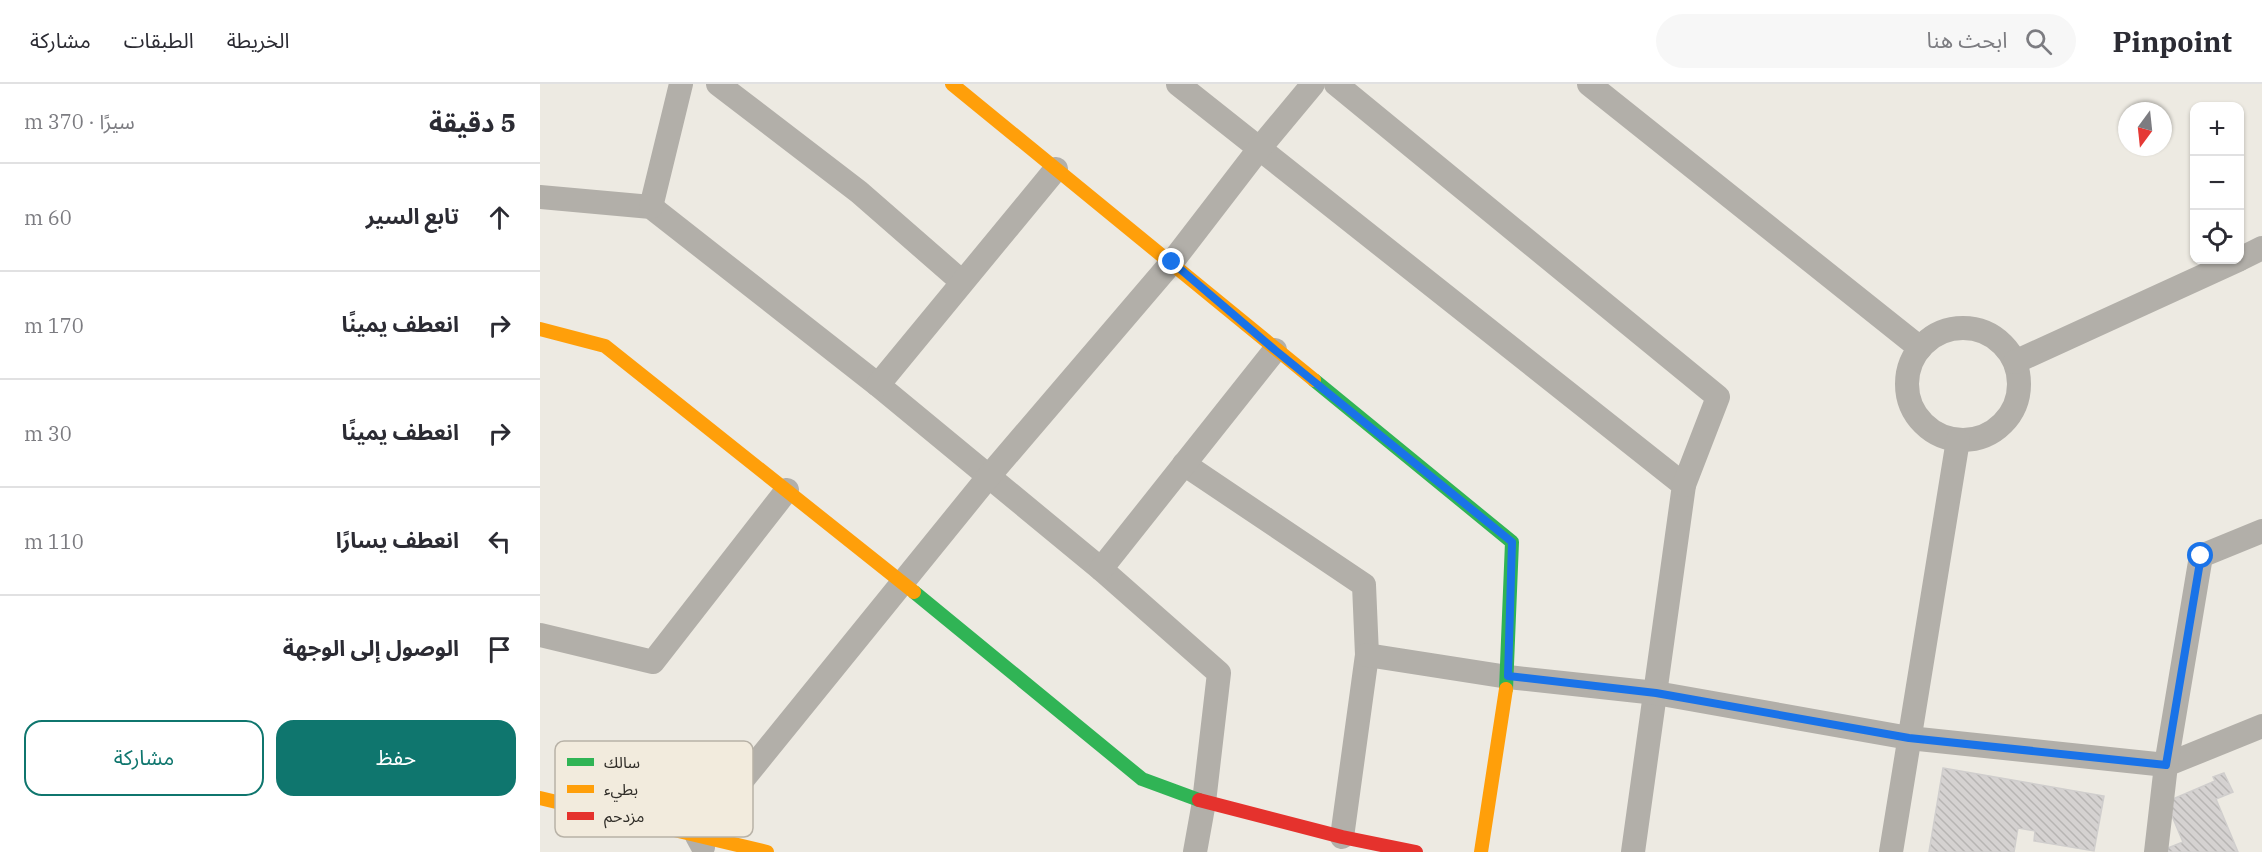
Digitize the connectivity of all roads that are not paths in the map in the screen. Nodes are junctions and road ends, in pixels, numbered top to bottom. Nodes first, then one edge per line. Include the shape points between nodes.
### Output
1 (681, 84) edge
2 (718, 84) edge
3 (952, 84) edge
4 (1178, 84) edge
5 (1313, 84) edge
6 (1336, 84) edge
7 (1589, 84) edge
8 (1259, 149) junction
9 (1056, 169) junction
10 (540, 197) edge
11 (651, 207) junction
12 (2262, 248) edge
13 (2244, 257) edge
14 (1172, 262) junction
15 (2228, 264) edge
16 (962, 281) junction
17 (540, 328) edge
18 (1920, 348) junction
19 (1275, 350) junction
20 (2015, 362) junction
21 (878, 385) junction
22 (1958, 440) junction
23 (1184, 464) junction
24 (989, 476) junction
25 (1684, 485) junction
26 (787, 490) junction
27 (2262, 531) edge
28 (1101, 569) junction
29 (904, 584) junction
30 (540, 635) edge
31 (1367, 655) junction
32 (1508, 676) junction
33 (1656, 693) junction
34 (2262, 726) edge
35 (1909, 738) junction
36 (2166, 765) junction
37 (753, 777) edge
38 (540, 798) edge
39 (555, 802) edge
40 (1204, 802) junction
41 (676, 837) edge
42 (1342, 837) junction
43 (701, 844) edge
44 (767, 852) edge
45 (1196, 852) edge
46 (1416, 852) edge
47 (1481, 852) edge
48 (1633, 852) edge
49 (1892, 852) edge
50 (2156, 852) edge

1 - 11 street
2 - 16 street via 859,192
3 - 9 street
4 - 8 street
5 - 8 street
6 - 25 street via 1718,397
7 - 18 street
8 - 14 street
8 - 25 street
9 - 14 street
9 - 16 street
10 - 11 street
11 - 21 street
12 - 13 street
14 - 19 street
14 - 24 street
15 - 20 street
16 - 21 street
17 - 26 street via 605,346
18 - 20 street via 1934,336 1952,329 1971,328 1989,334 2005,346
18 - 22 street via 1907,380 1912,406 1927,427
19 - 23 street
19 - 32 street via 1512,542
20 - 22 street via 2018,399 2009,417 1978,438
21 - 24 street
22 - 35 street
23 - 28 street
23 - 31 street via 1364,585
24 - 28 street
24 - 29 street
25 - 33 street
26 - 29 street
26 - 30 street via 653,662
27 - 36 street via 2201,556
28 - 40 street via 1219,673
29 - 37 street
29 - 40 street via 1142,779
31 - 32 street
31 - 42 street
32 - 33 street
32 - 47 street
33 - 35 street
33 - 48 street
34 - 36 street
35 - 36 street
35 - 49 street
36 - 50 street
38 - 39 street
40 - 42 street
40 - 45 street
41 - 43 street
42 - 46 street
43 - 44 street

